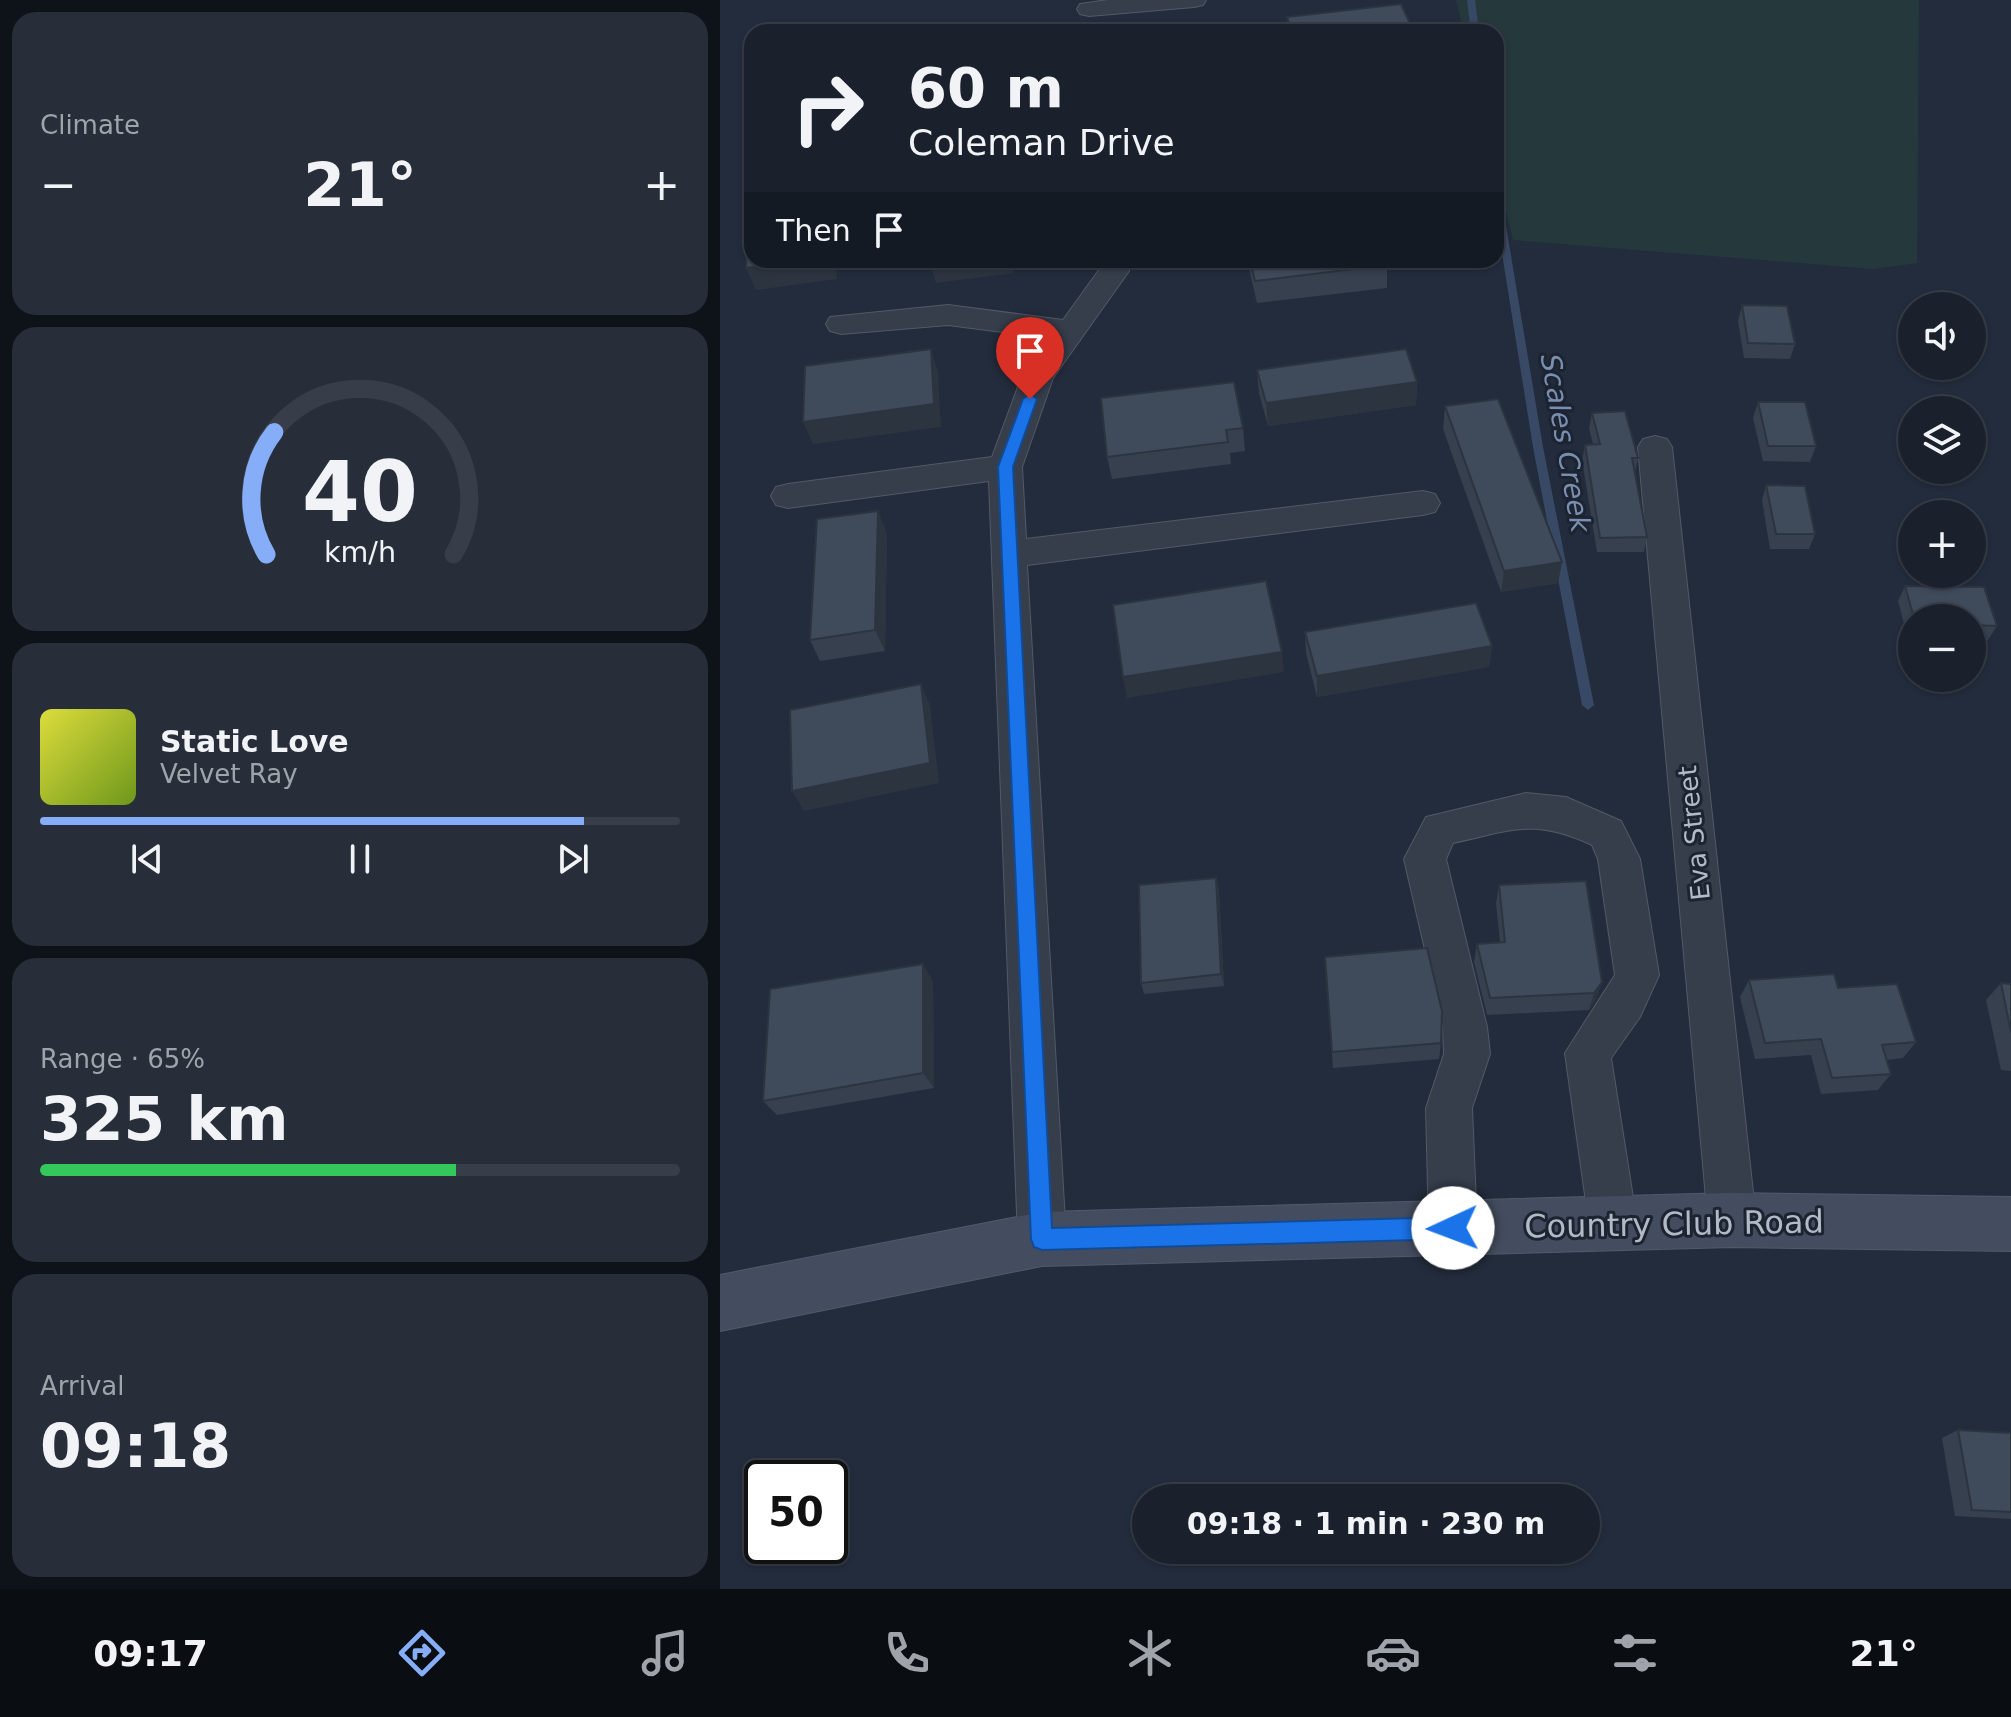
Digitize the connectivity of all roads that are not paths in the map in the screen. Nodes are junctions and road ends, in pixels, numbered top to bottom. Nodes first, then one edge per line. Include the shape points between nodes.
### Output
1 (1194, 0) edge
2 (1089, 14) edge
3 (1114, 268) edge
4 (841, 324) dead end
5 (1071, 331) junction
6 (1655, 447) dead end
7 (1005, 467) junction
8 (788, 496) dead end
9 (1423, 503) dead end
10 (1010, 554) junction
11 (1732, 1220) junction
12 (1613, 1223) junction
13 (2011, 1224) edge
14 (1453, 1228) junction
15 (1042, 1239) junction
16 (720, 1303) edge

1 - 2 street
3 - 5 street
4 - 5 street via 948,315
5 - 7 street via 1038,376
6 - 11 street, Eva Street
7 - 8 street
7 - 10 street
9 - 10 street
10 - 15 street
11 - 12 main road, Country Club Road
11 - 13 main road, Country Club Road
12 - 14 main road, Country Club Road
12 - 14 street via 1588,1053 1637,975 1619,859 1607,833 1566,814 1526,810 1440,829 1425,859 1465,1027 1467,1054 1449,1108
14 - 15 main road, Country Club Road
15 - 16 main road, Country Club Road

